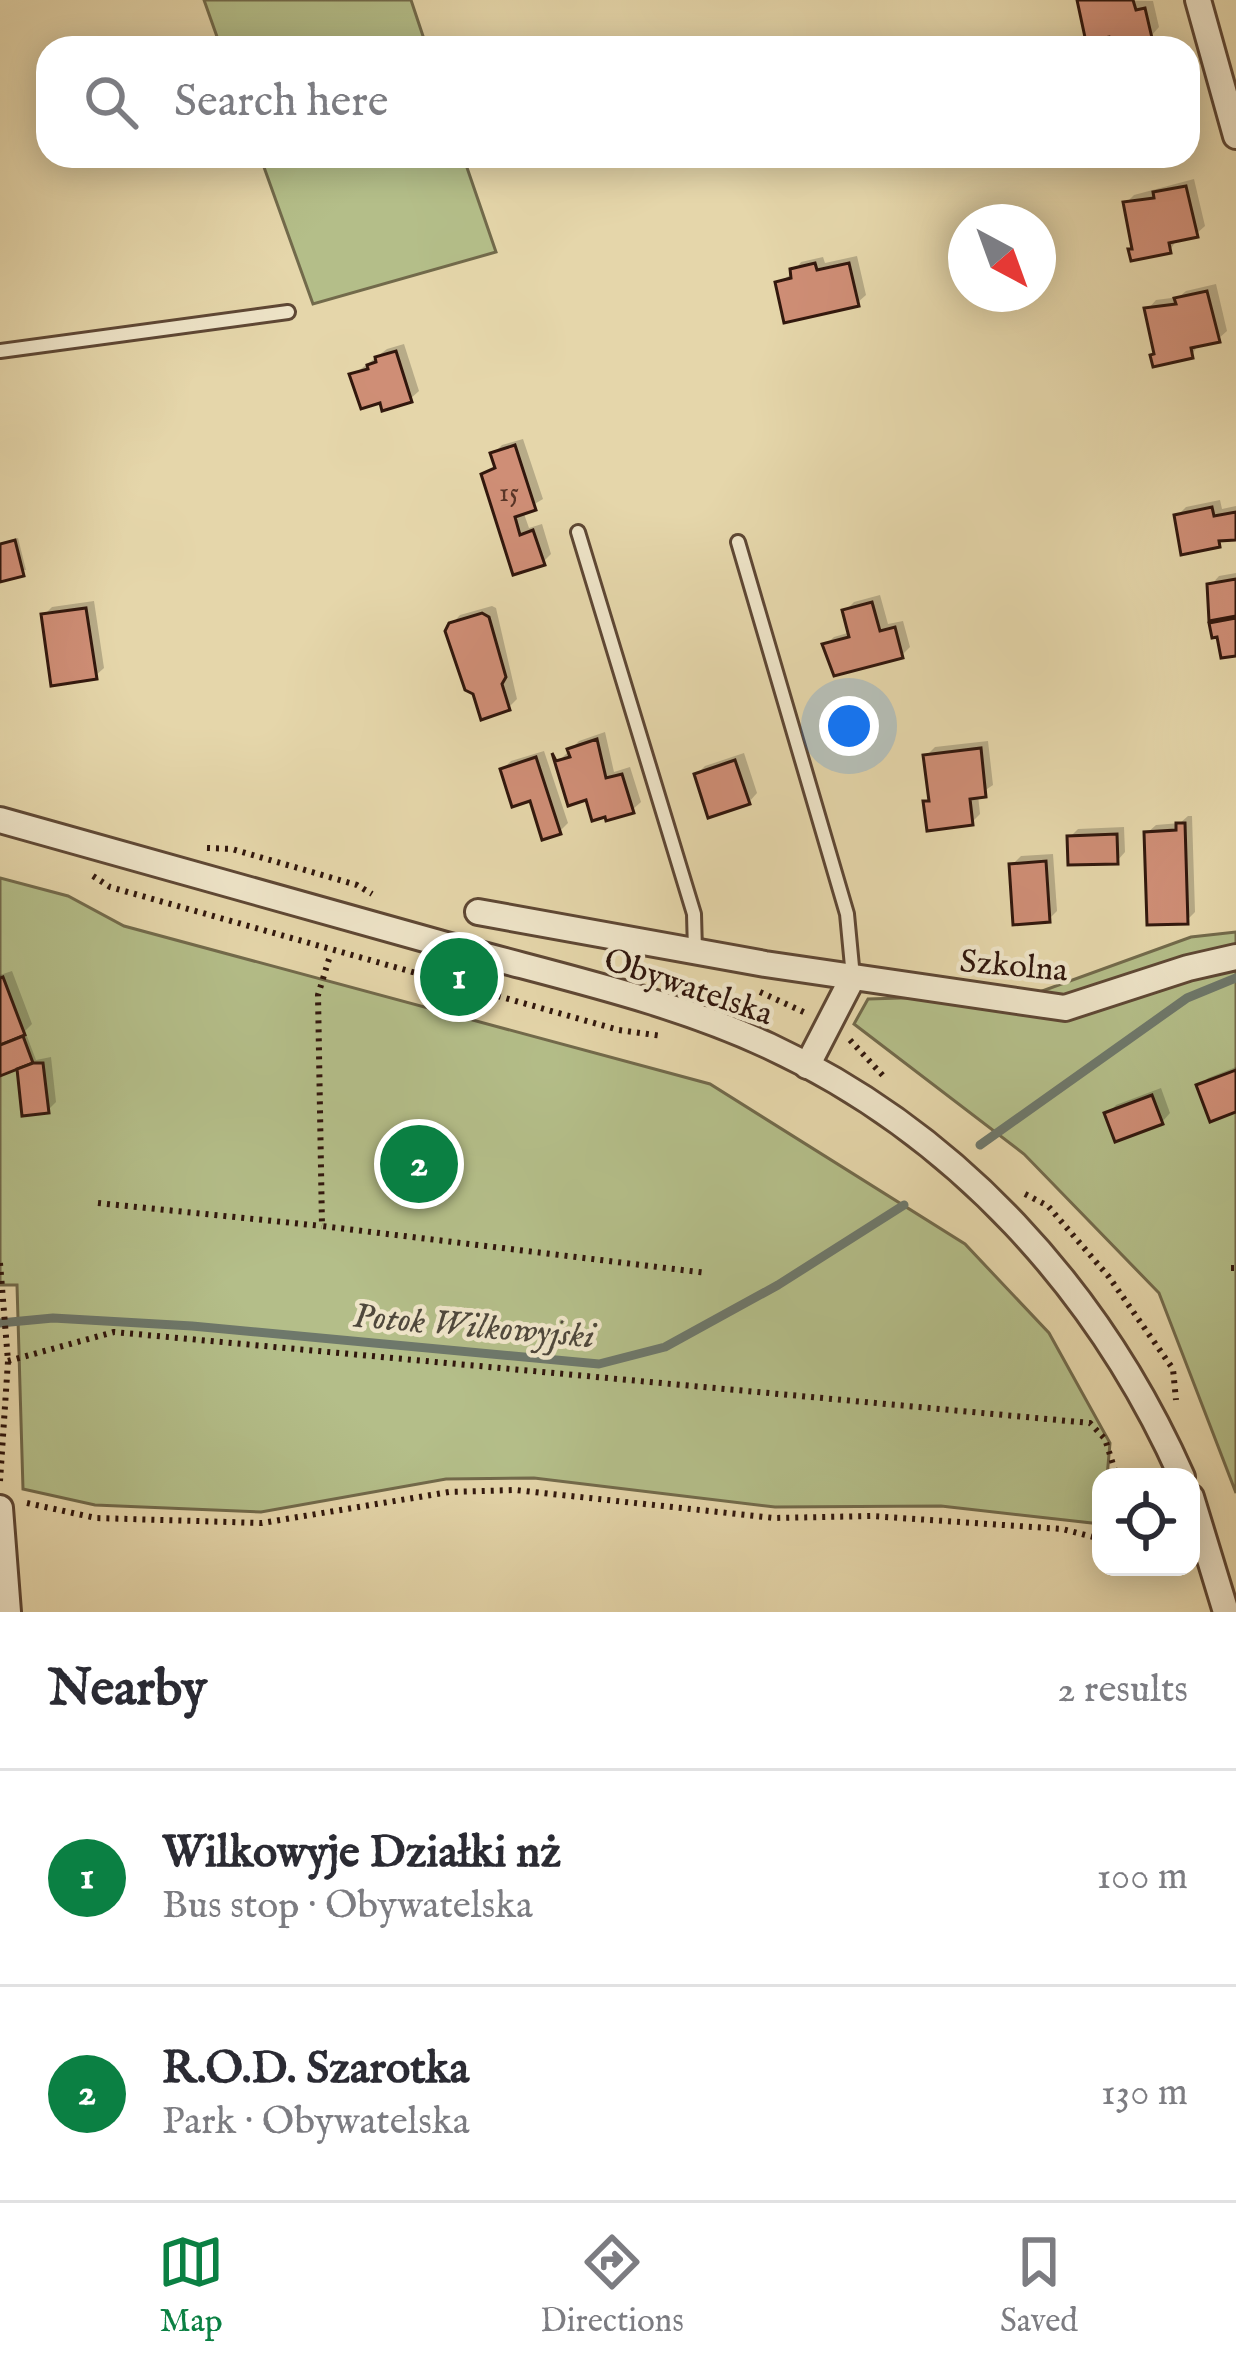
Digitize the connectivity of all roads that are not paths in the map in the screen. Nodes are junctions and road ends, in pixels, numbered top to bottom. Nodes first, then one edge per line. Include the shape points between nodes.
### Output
1 (1198, 0) edge
2 (1236, 136) edge
3 (288, 312) dead end
4 (0, 352) edge
5 (578, 532) dead end
6 (738, 542) dead end
7 (0, 820) edge
8 (478, 912) dead end
9 (695, 951) junction
10 (1236, 957) edge
11 (853, 977) junction
12 (807, 1066) junction
13 (1178, 1468) edge
14 (10, 1504) edge
15 (1200, 1522) edge
16 (1228, 1600) edge
17 (8, 1612) edge

1 - 2 street
3 - 4 lane
5 - 9 lane via 694,914
6 - 11 lane via 847,914
7 - 12 street, Obywatelska via 605,990 712,1023
8 - 9 street, Szkolna
9 - 11 street, Szkolna
10 - 11 street, Szkolna via 1065,1008
11 - 12 street
12 - 13 street, Obywatelska via 898,1122 1037,1246 1120,1355
14 - 17 street
15 - 16 street

